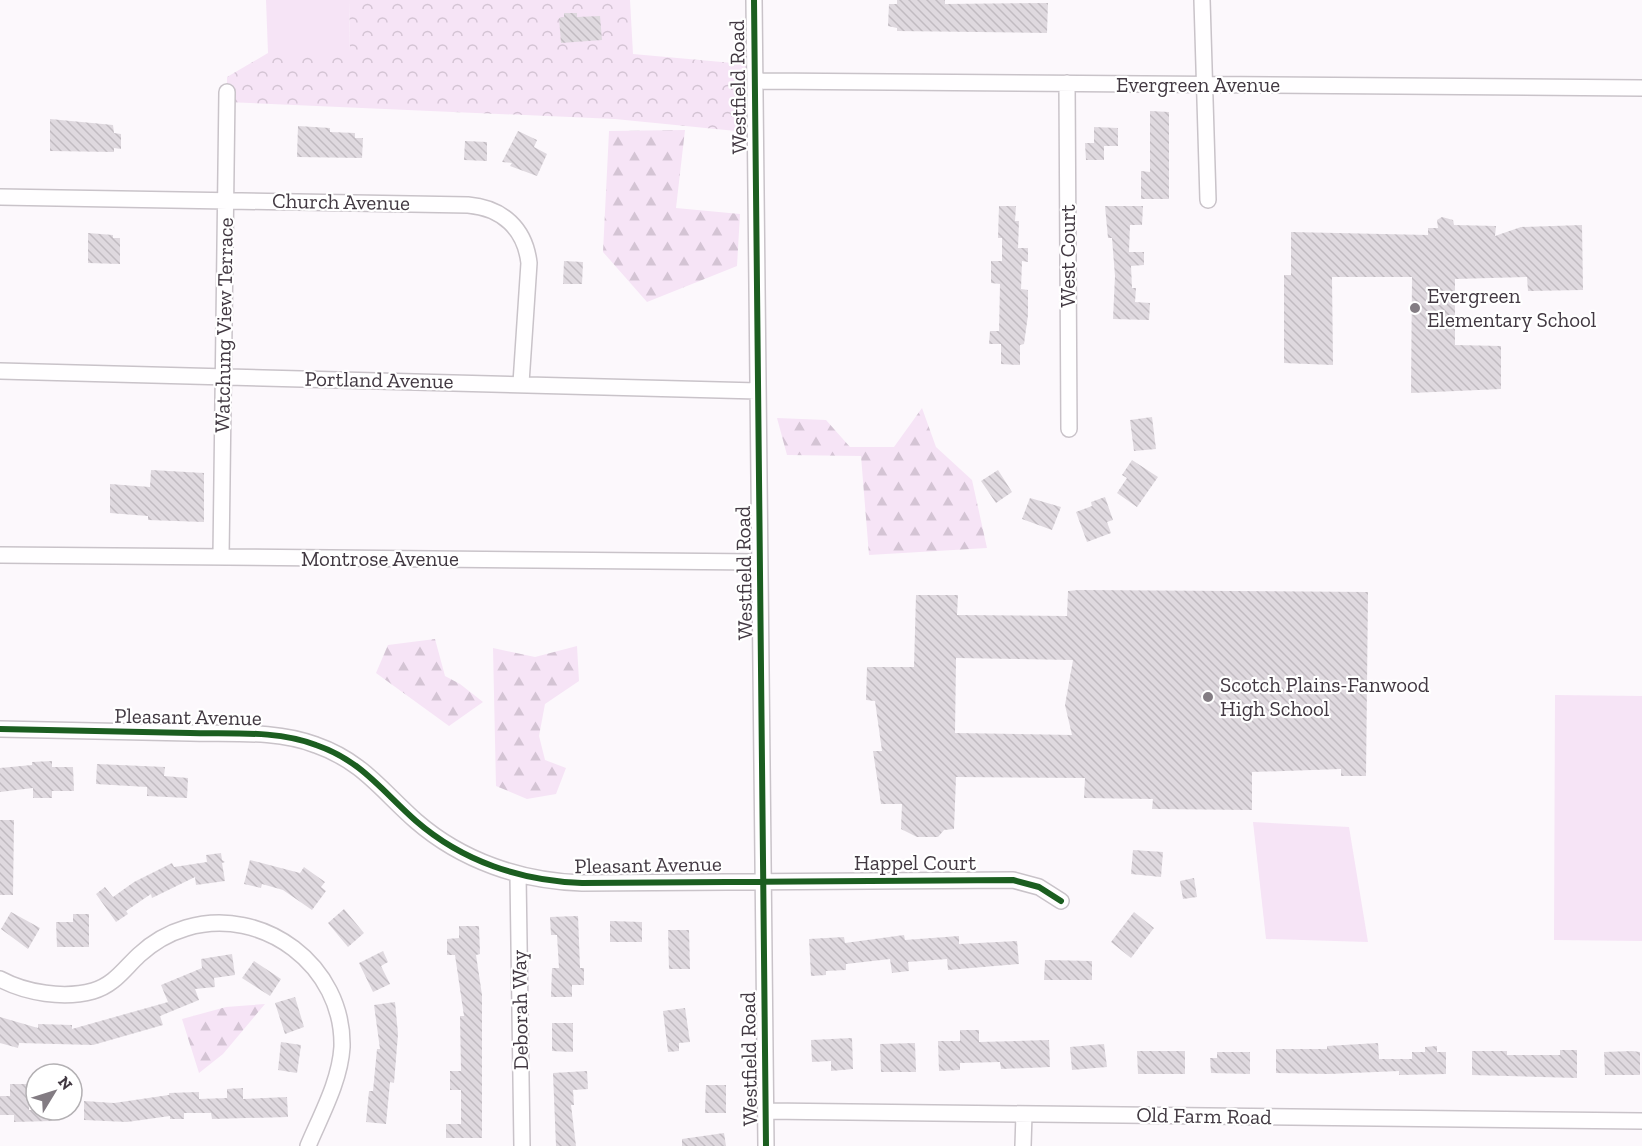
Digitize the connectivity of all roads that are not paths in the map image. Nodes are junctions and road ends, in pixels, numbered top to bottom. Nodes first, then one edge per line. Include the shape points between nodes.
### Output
1 (754, 0) edge
2 (1202, 0) edge
3 (755, 81) junction
4 (1067, 83) junction
5 (1205, 85) junction
6 (1642, 88) edge
7 (227, 92) dead end
8 (0, 196) edge
9 (1208, 200) dead end
10 (225, 201) junction
11 (0, 371) edge
12 (223, 376) junction
13 (521, 384) junction
14 (758, 391) junction
15 (1069, 429) dead end
16 (0, 555) edge
17 (221, 557) junction
18 (760, 562) junction
19 (0, 729) edge
20 (518, 874) junction
21 (763, 880) junction
22 (1061, 901) dead end
23 (0, 979) edge
24 (766, 1111) junction
25 (1024, 1114) junction
26 (1642, 1121) edge
27 (308, 1146) edge
28 (522, 1146) edge
29 (766, 1146) edge
30 (1023, 1146) edge

1 - 3 street, Westfield Road
2 - 5 street
3 - 4 street, Evergreen Avenue
3 - 14 street, Westfield Road
4 - 5 street, Evergreen Avenue
4 - 15 street, West Court
5 - 6 street, Evergreen Avenue
5 - 9 street
7 - 10 street, Watchung View Terrace
8 - 10 street, Church Avenue
10 - 12 street, Watchung View Terrace
10 - 13 street, Church Avenue via 468,205 504,216 520,234 529,263
11 - 12 street, Portland Avenue
12 - 13 street, Portland Avenue
12 - 17 street, Watchung View Terrace
13 - 14 street, Portland Avenue
14 - 18 street, Westfield Road
16 - 17 street, Montrose Avenue
17 - 18 street, Montrose Avenue
18 - 21 street, Westfield Road
19 - 20 street, Pleasant Avenue via 261,735 314,744 362,769 438,838 485,864
20 - 21 street, Pleasant Avenue via 582,884
20 - 28 street, Deborah Way
21 - 22 street, Happel Court via 1013,879 1039,887
21 - 24 street, Westfield Road
23 - 27 street via 38,992 92,992 115,980 162,938 210,923 248,926 283,940 312,964 323,979 336,1008 341,1033 337,1075
24 - 25 street, Old Farm Road
24 - 29 street, Westfield Road
25 - 26 street, Old Farm Road
25 - 30 street

